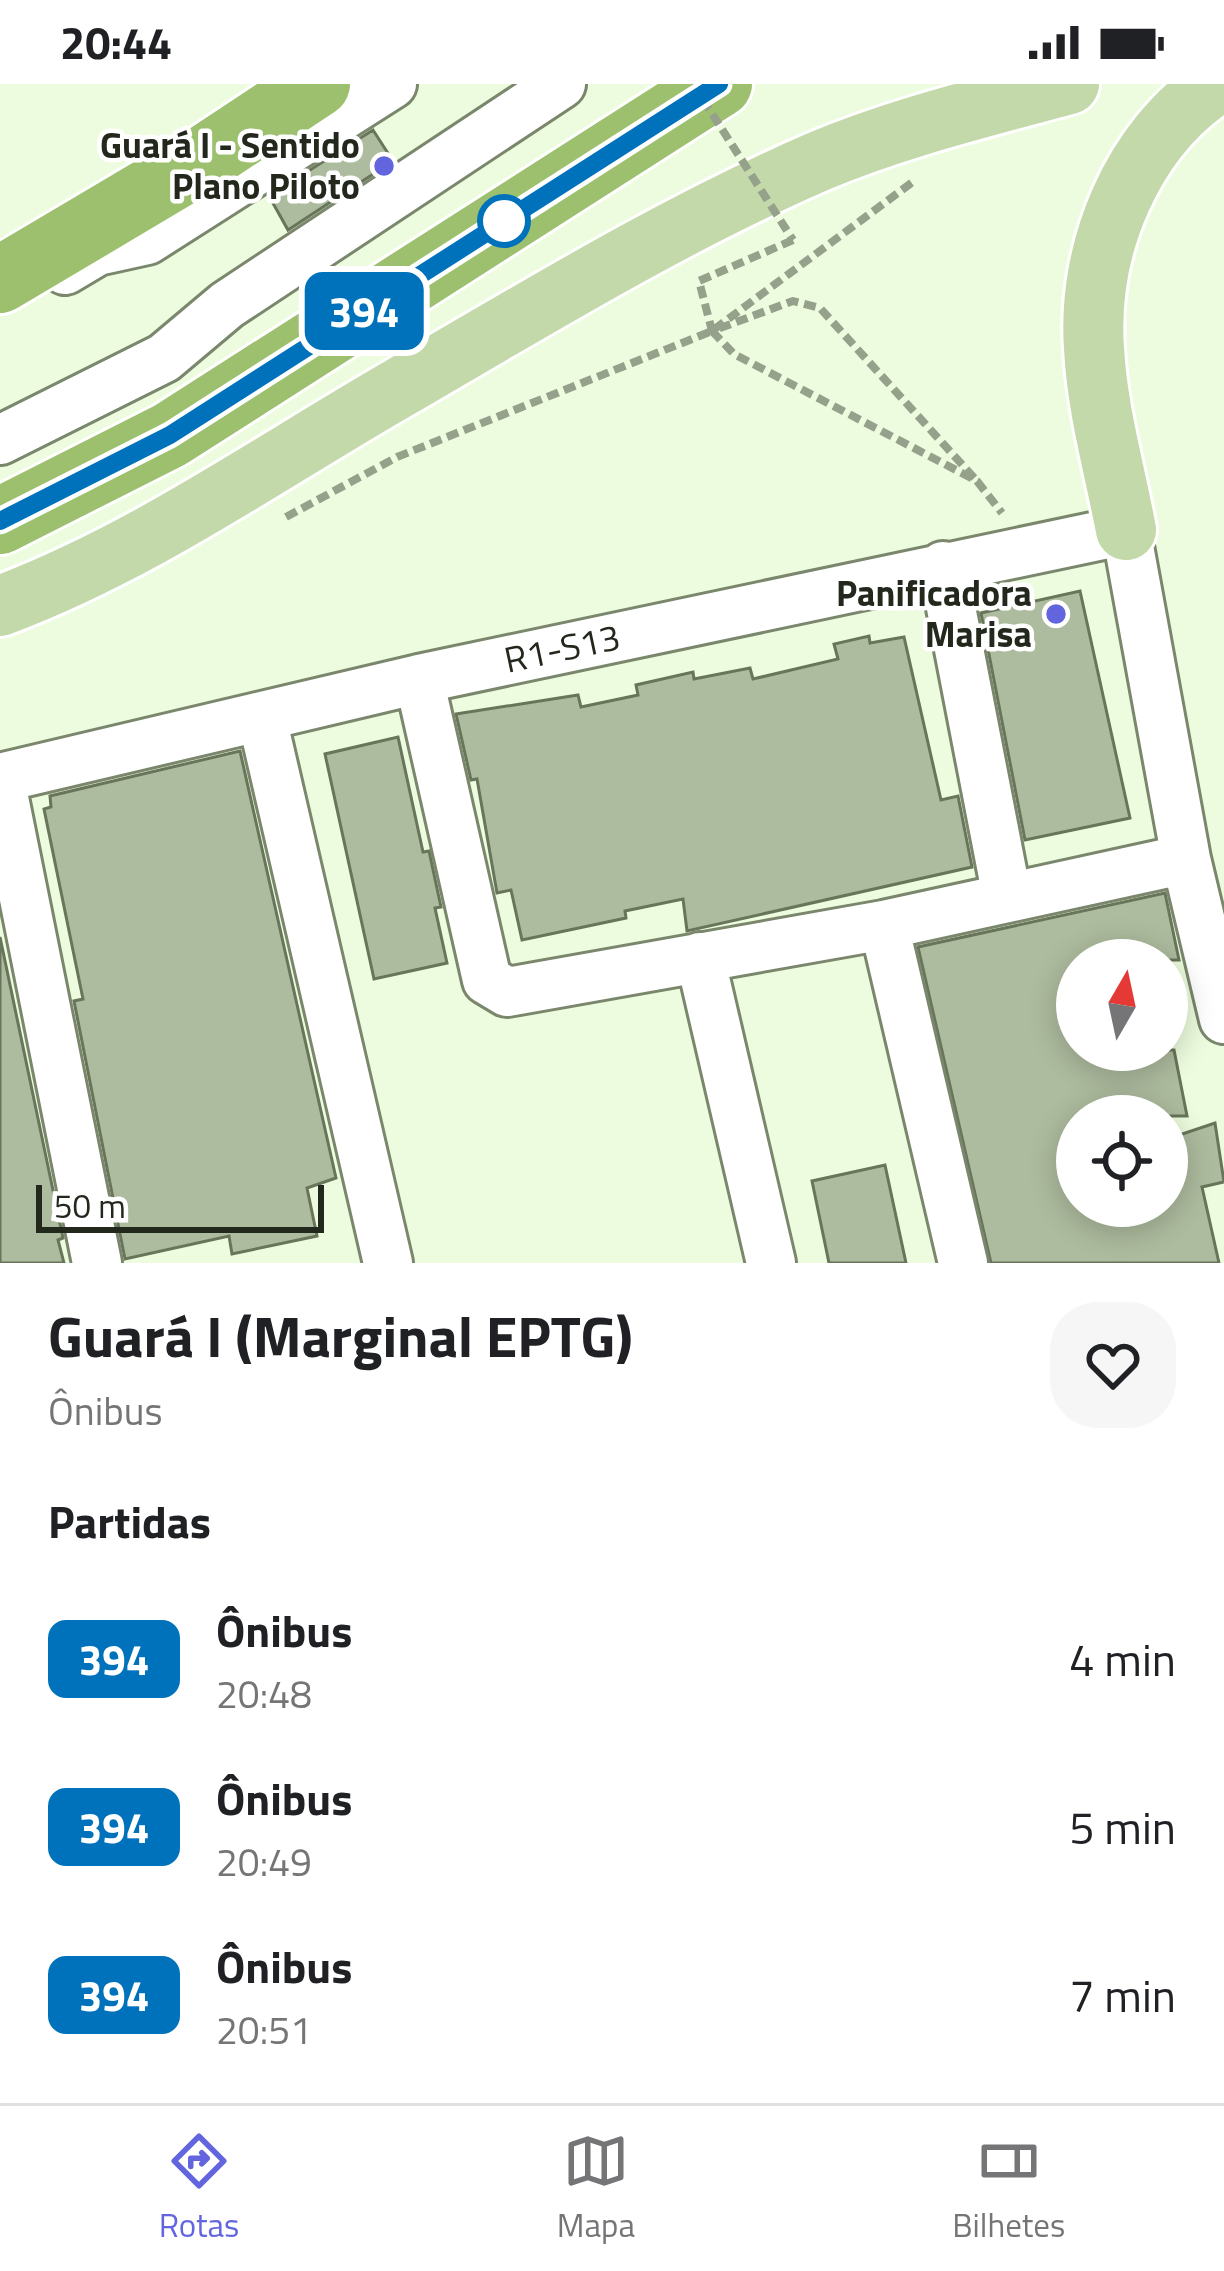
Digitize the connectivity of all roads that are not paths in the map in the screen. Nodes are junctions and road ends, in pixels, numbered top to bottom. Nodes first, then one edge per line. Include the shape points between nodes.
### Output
1 (317, 84) edge
2 (392, 84) edge
3 (561, 84) edge
4 (719, 84) edge
5 (1069, 84) edge
6 (1216, 84) edge
7 (0, 280) edge
8 (0, 311) edge
9 (0, 440) edge
10 (0, 521) edge
11 (1126, 530) junction
12 (943, 566) junction
13 (0, 606) edge
14 (419, 679) junction
15 (262, 718) junction
16 (0, 778) edge
17 (1186, 859) junction
18 (1007, 897) junction
19 (884, 925) junction
20 (700, 957) junction
21 (1224, 1019) edge
22 (97, 1263) edge
23 (388, 1263) edge
24 (771, 1263) edge
25 (962, 1263) edge

1 - 7 highway
2 - 8 street via 147,240 97,250
3 - 9 street via 226,305 164,358
4 - 10 highway via 170,435
5 - 13 main road via 819,161 704,216 184,520
6 - 11 main road via 1170,121 1131,176 1095,295 1094,349
11 - 12 street, R1-S13
11 - 17 street
12 - 14 street, R1-S13
12 - 18 street
14 - 15 street, R1-S13
14 - 20 street via 487,980 507,992
15 - 16 street, R1-S13
15 - 23 street
16 - 22 street
17 - 18 street
17 - 21 street
18 - 19 street
19 - 20 street
19 - 25 street
20 - 24 street

